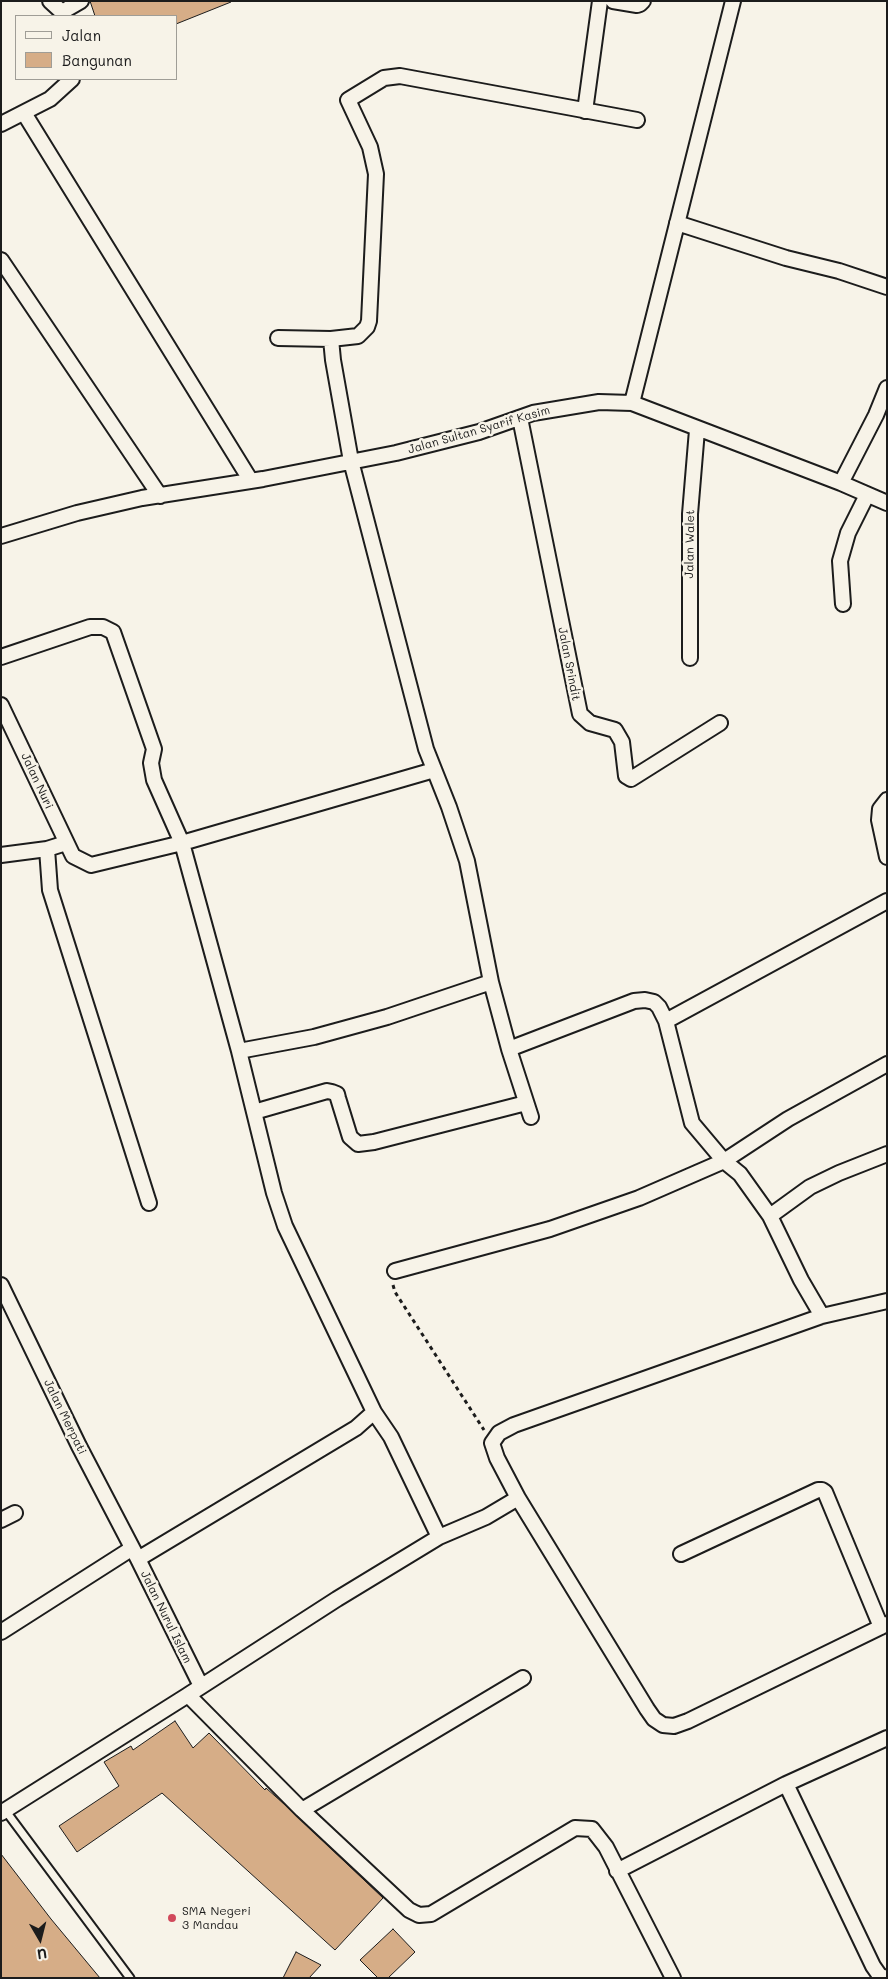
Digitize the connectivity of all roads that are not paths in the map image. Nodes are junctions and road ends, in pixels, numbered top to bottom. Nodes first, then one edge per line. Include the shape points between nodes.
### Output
1 (50, 1) edge
2 (81, 1) edge
3 (600, 1) edge
4 (613, 1) edge
5 (643, 1) edge
6 (733, 1) edge
7 (63, 14) edge
8 (71, 80) edge
9 (585, 111) junction
10 (24, 112) junction
11 (638, 120) dead end
12 (1, 124) edge
13 (677, 223) junction
14 (1, 260) edge
15 (887, 287) edge
16 (278, 338) dead end
17 (332, 339) junction
18 (887, 388) edge
19 (632, 403) junction
20 (520, 418) junction
21 (697, 430) junction
22 (351, 461) junction
23 (251, 481) junction
24 (841, 483) junction
25 (867, 495) junction
26 (160, 496) junction
27 (887, 503) edge
28 (1, 536) edge
29 (843, 604) dead end
30 (1, 657) edge
31 (690, 658) dead end
32 (1, 705) edge
33 (720, 723) dead end
34 (434, 770) junction
35 (887, 800) edge
36 (66, 843) junction
37 (182, 843) junction
38 (47, 849) junction
39 (1, 855) edge
40 (887, 857) edge
41 (887, 902) edge
42 (491, 982) junction
43 (666, 1021) junction
44 (509, 1049) junction
45 (239, 1051) junction
46 (887, 1064) edge
47 (526, 1104) junction
48 (254, 1112) junction
49 (531, 1117) dead end
50 (887, 1154) edge
51 (724, 1161) junction
52 (149, 1204) dead end
53 (770, 1216) junction
54 (395, 1271) road end
55 (1, 1285) edge
56 (886, 1302) edge
57 (822, 1316) junction
58 (374, 1412) junction
59 (518, 1498) junction
60 (15, 1513) dead end
61 (1, 1520) edge
62 (439, 1537) junction
63 (134, 1554) junction
64 (681, 1554) dead end
65 (884, 1625) edge
66 (1, 1632) edge
67 (523, 1678) dead end
68 (201, 1686) junction
69 (188, 1695) junction
70 (887, 1738) edge
71 (786, 1784) junction
72 (302, 1810) junction
73 (3, 1811) edge
74 (617, 1871) junction
75 (130, 1978) edge
76 (673, 1978) edge
77 (887, 1978) edge

1 - 7 street
2 - 7 street
3 - 9 street
4 - 5 street via 637,5
6 - 13 street
8 - 10 street via 50,99
9 - 11 street
9 - 17 street via 400,76 384,78 348,100 370,148 376,174 369,321 358,336
10 - 12 street
10 - 23 street
13 - 15 street
13 - 19 street
14 - 26 street
16 - 17 street
17 - 22 street
18 - 24 street
19 - 20 street, Jalan Sultan Syarif Kasim via 599,402
19 - 21 street, Jalan Sultan Syarif Kasim
20 - 22 street, Jalan Sultan Syarif Kasim via 479,432
20 - 33 street, Jalan Srindit via 580,714 590,723 615,730 622,742 626,776 631,779
21 - 24 street, Jalan Sultan Syarif Kasim
21 - 31 street, Jalan Walet via 690,514
22 - 23 street, Jalan Sultan Syarif Kasim
22 - 34 street
23 - 26 street, Jalan Sultan Syarif Kasim
24 - 25 street, Jalan Sultan Syarif Kasim
25 - 27 street, Jalan Sultan Syarif Kasim
25 - 29 street via 848,533 840,560
26 - 28 street, Jalan Sultan Syarif Kasim via 77,513
30 - 37 street via 90,627 103,627 112,632 154,749 154,780
32 - 36 street, Jalan Nuri
34 - 37 street
34 - 42 street via 467,861
35 - 40 street via 880,809 879,820
36 - 37 street, Jalan Nuri via 73,856 91,865
36 - 38 street
37 - 45 street
38 - 39 street
38 - 52 street via 50,890
41 - 43 street
42 - 44 street
42 - 45 street via 387,1017
43 - 44 street via 654,1002 634,1001
43 - 51 street via 692,1123
44 - 47 street
45 - 48 street
46 - 51 street via 788,1118
47 - 48 street via 358,1144 350,1137 337,1094 332,1092
47 - 49 street
48 - 58 street via 285,1226
50 - 53 street via 810,1187
51 - 53 street via 740,1174
51 - 54 street via 639,1198 550,1229
53 - 57 street
55 - 63 street, Jalan Merpati
56 - 57 street
57 - 59 street via 499,1433 492,1443
58 - 62 street via 391,1437
58 - 63 street via 356,1428
59 - 62 street via 486,1517
59 - 65 street via 647,1709 663,1725 674,1726 688,1721
60 - 61 street
62 - 68 street
63 - 66 street
63 - 68 street, Jalan Nurul Islam
64 - 65 street via 822,1490
67 - 72 street
68 - 69 street
69 - 72 street
69 - 73 street
70 - 71 street
71 - 74 street
71 - 77 street via 873,1966 880,1976
72 - 74 street via 409,1910 419,1915 431,1914 575,1828 592,1829 606,1847
73 - 75 lane
74 - 76 street

